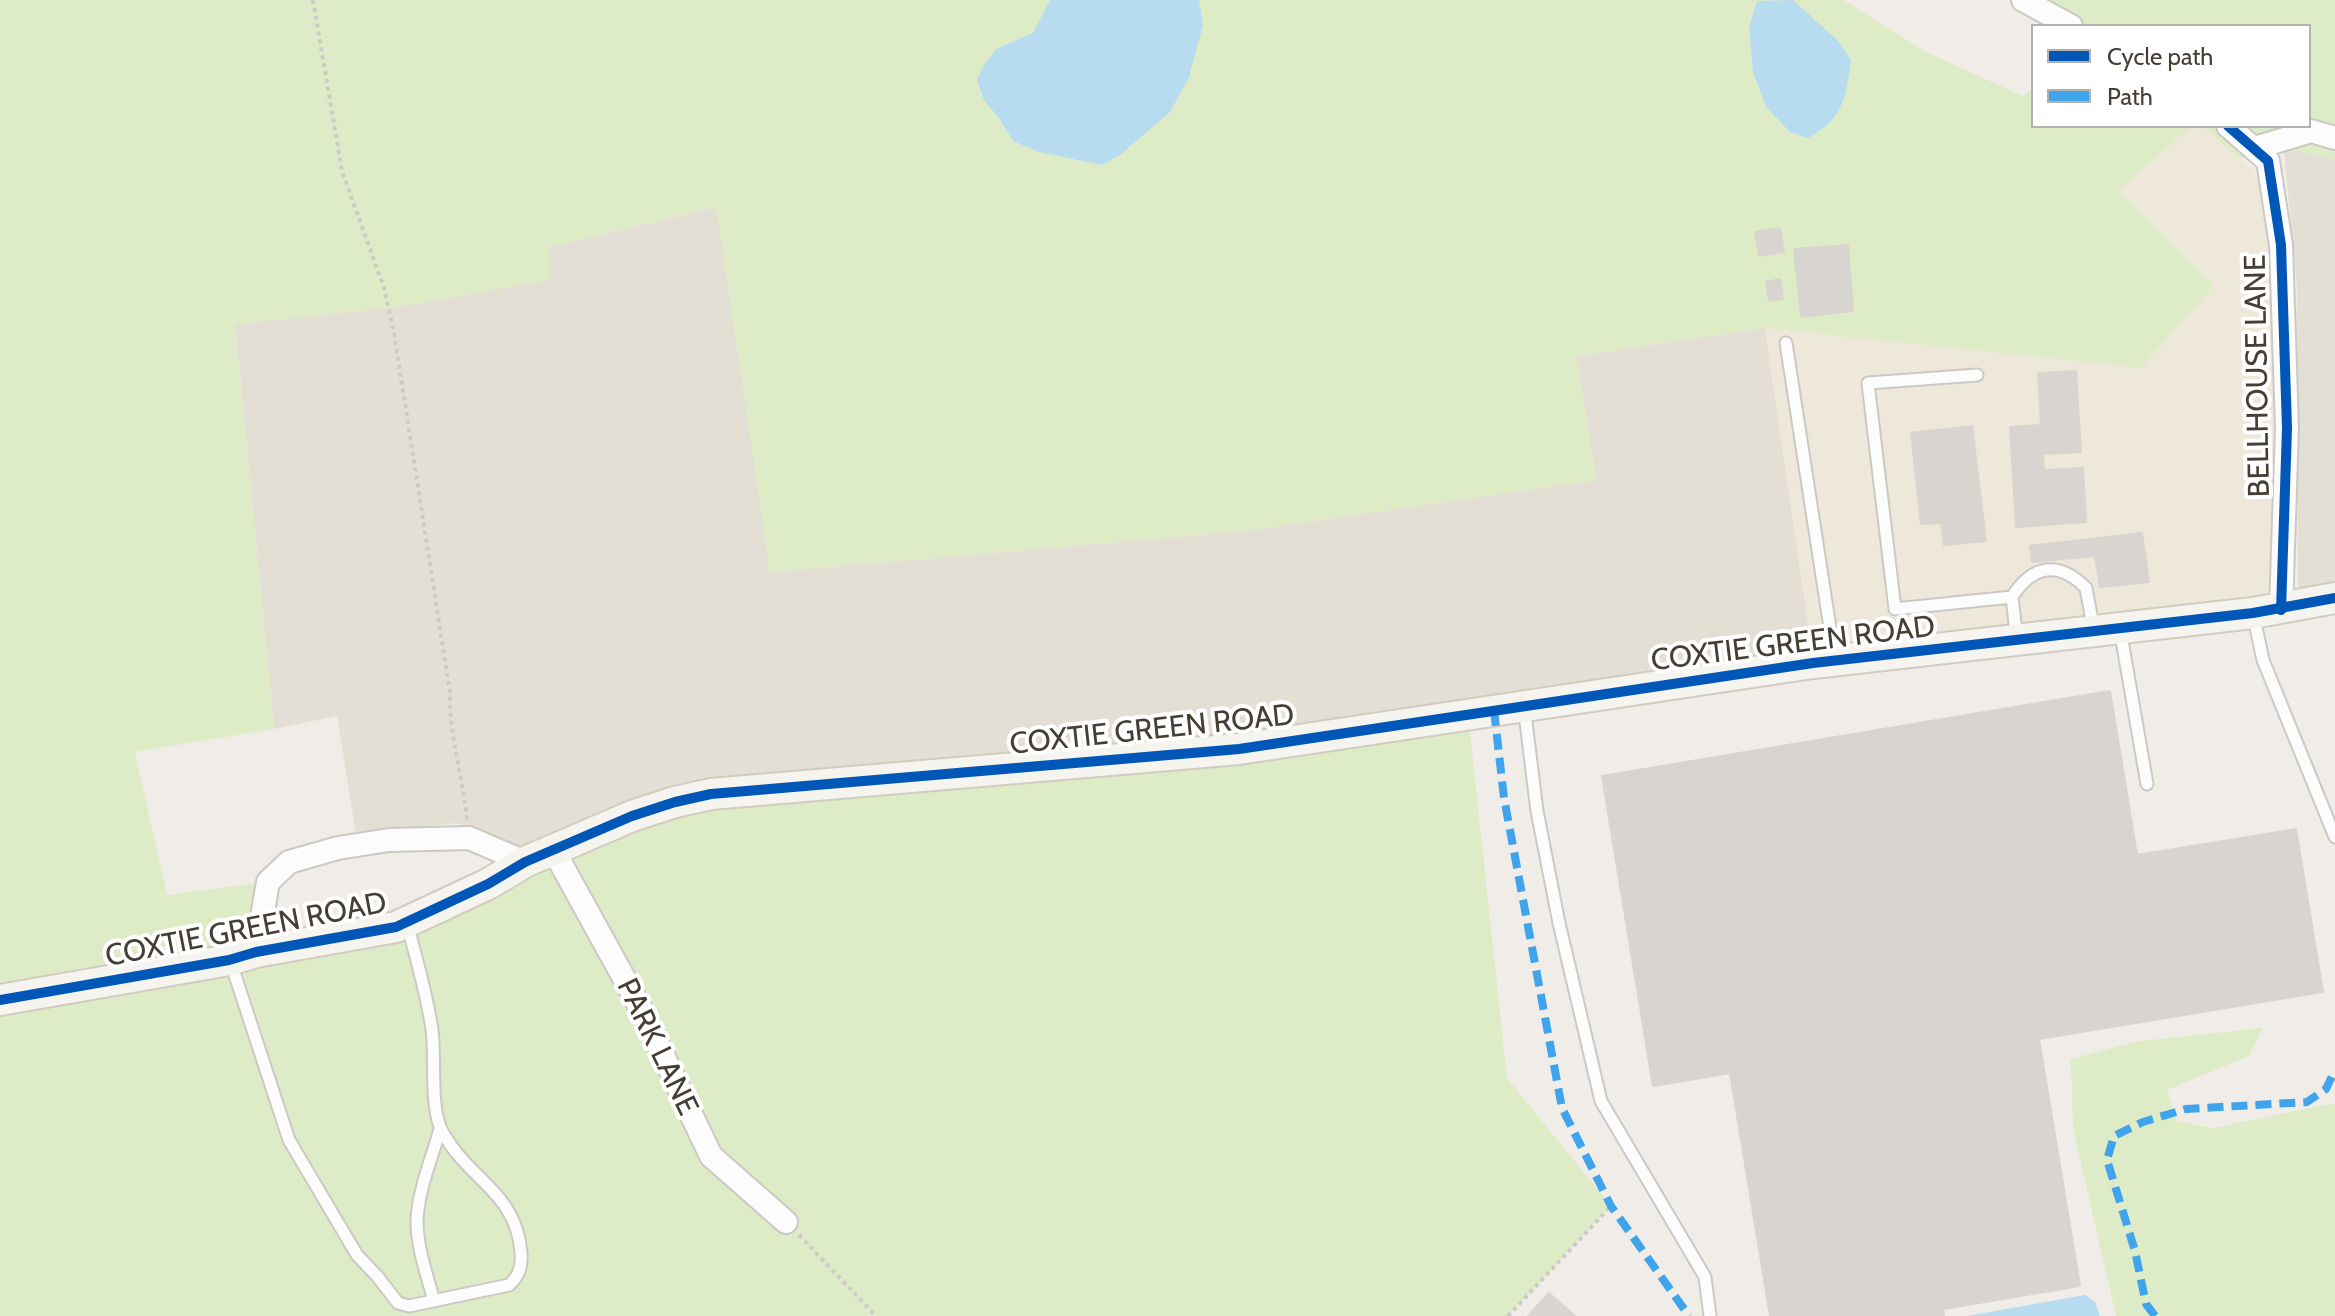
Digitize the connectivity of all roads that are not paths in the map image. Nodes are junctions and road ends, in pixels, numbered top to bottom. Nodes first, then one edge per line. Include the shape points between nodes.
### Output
1 (2023, 0) edge
2 (2067, 24) edge
3 (2230, 128) edge
4 (2335, 138) edge
5 (2255, 148) junction
6 (1786, 343) dead end
7 (1977, 375) dead end
8 (2012, 597) junction
9 (2335, 598) edge
10 (2267, 612) junction
11 (2107, 630) junction
12 (2017, 641) junction
13 (1835, 661) junction
14 (1524, 706) junction
15 (2147, 784) dead end
16 (2335, 837) edge
17 (554, 851) junction
18 (525, 862) junction
19 (407, 923) junction
20 (243, 956) junction
21 (0, 1000) edge
22 (440, 1129) junction
23 (786, 1222) road end
24 (434, 1301) junction
25 (1710, 1316) edge

1 - 2 street
3 - 5 street
4 - 5 street via 2311,131
5 - 10 street, BELLHOUSE LANE via 2268,161 2281,245 2287,428
6 - 13 lane
7 - 8 lane via 1868,383 1895,609
8 - 11 lane via 2032,573 2064,571 2086,588
8 - 12 lane
9 - 10 street, COXTIE GREEN ROAD
10 - 11 street, COXTIE GREEN ROAD
10 - 16 lane via 2263,660
11 - 12 street, COXTIE GREEN ROAD
11 - 15 lane
12 - 13 street, COXTIE GREEN ROAD
13 - 14 street, COXTIE GREEN ROAD
14 - 17 street, COXTIE GREEN ROAD via 1239,749 711,794 632,816
14 - 25 lane via 1537,811 1601,1101 1705,1277
17 - 18 street, COXTIE GREEN ROAD
17 - 23 street, PARK LANE via 641,1009 711,1156
18 - 19 street, COXTIE GREEN ROAD
18 - 20 street via 469,838 389,840 289,862 268,882
19 - 20 street, COXTIE GREEN ROAD
19 - 22 lane via 431,1029
20 - 21 street, COXTIE GREEN ROAD
20 - 24 lane via 289,1140 357,1255 398,1303
22 - 24 lane via 417,1220
22 - 24 lane via 513,1216 522,1260 519,1277 509,1285

